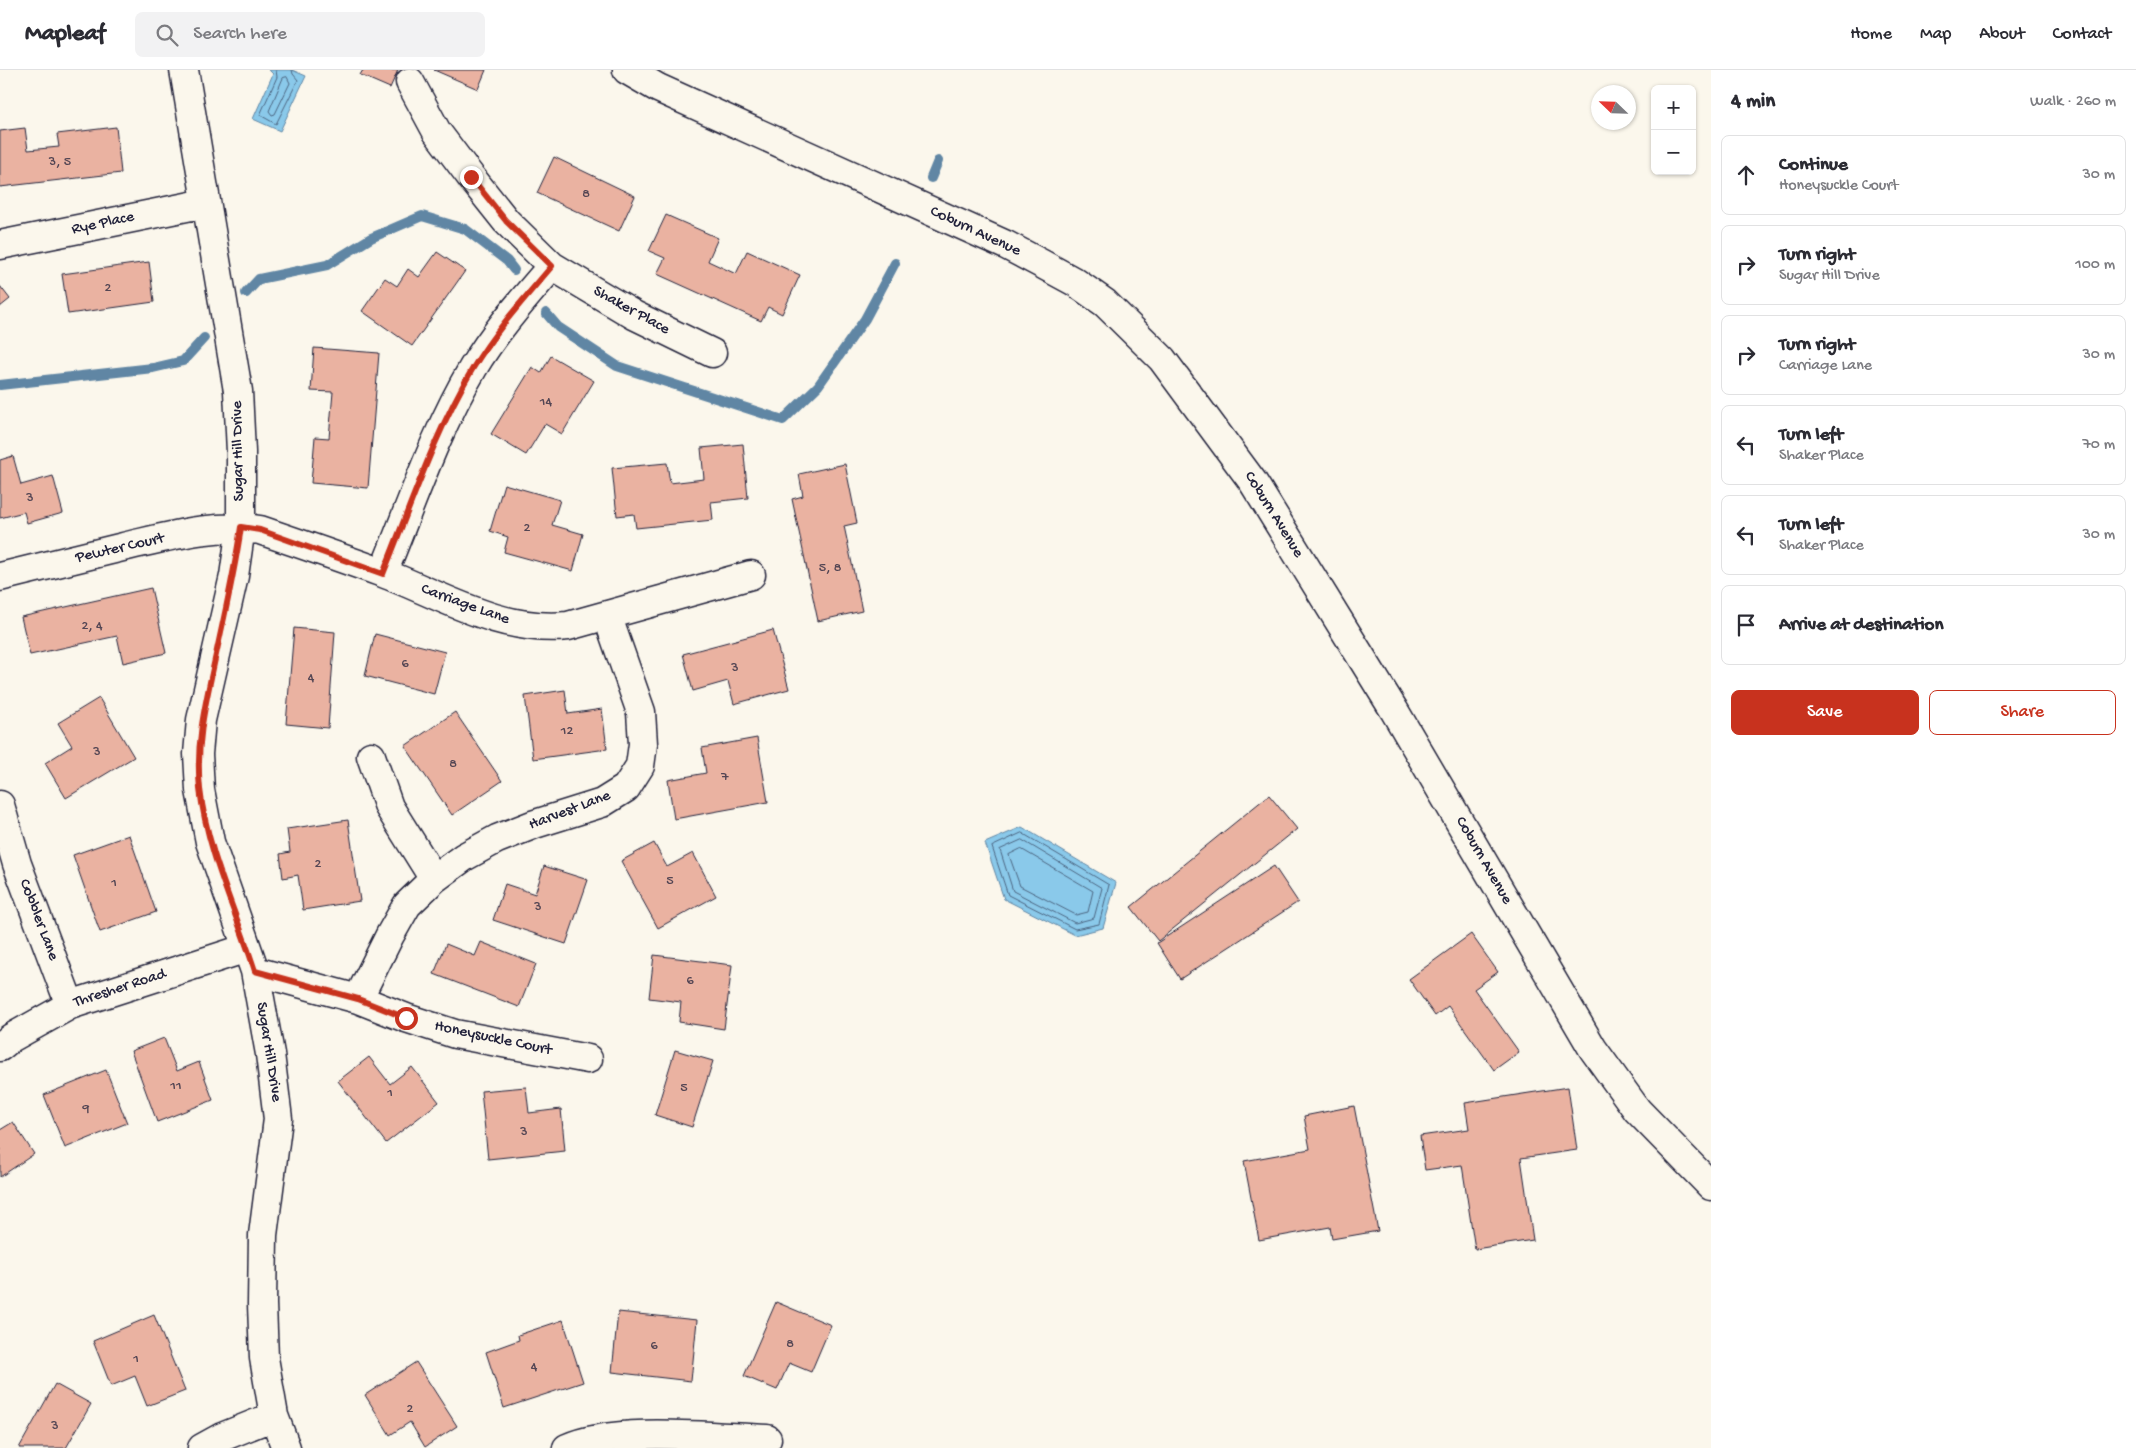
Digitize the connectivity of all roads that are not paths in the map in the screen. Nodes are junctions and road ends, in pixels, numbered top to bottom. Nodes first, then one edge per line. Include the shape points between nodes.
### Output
1 (184, 70) edge
2 (627, 70) edge
3 (410, 82) dead end
4 (206, 203) junction
5 (0, 246) edge
6 (552, 266) junction
7 (712, 353) dead end
8 (241, 527) junction
9 (383, 574) junction
10 (751, 575) dead end
11 (0, 577) edge
12 (607, 615) junction
13 (371, 756) dead end
14 (0, 805) edge
15 (434, 879) junction
16 (251, 959) junction
17 (358, 999) junction
18 (70, 1005) junction
19 (0, 1047) edge
20 (588, 1059) dead end
21 (1711, 1186) edge
22 (274, 1416) junction
23 (767, 1438) dead end
24 (202, 1448) edge
25 (286, 1448) edge
26 (567, 1448) edge

1 - 4 street, Sugar Hill Drive
2 - 21 street, Coburn Avenue via 658,88 1006,245 1075,282 1105,303 1138,333 1162,359 1253,482 1394,710 1593,1049 1637,1110
3 - 6 street, Shaker Place via 437,132 471,177 506,221
4 - 5 street, Rye Place
4 - 8 street, Sugar Hill Drive via 238,391
6 - 7 street, Shaker Place via 634,314
6 - 9 street via 502,325 448,414
8 - 9 street, Carriage Lane via 260,530
8 - 11 street, Pewter Court via 204,530 141,543
8 - 16 street, Sugar Hill Drive via 234,576 201,720 198,754 200,790 210,842
9 - 12 street, Carriage Lane via 485,615 528,626 568,626
10 - 12 street, Carriage Lane
12 - 15 street, Harvest Lane via 641,712 643,744 640,766 626,788 602,802 497,839
13 - 15 street via 389,807
14 - 18 street, Cobbler Lane via 17,864
15 - 17 street, Harvest Lane via 407,905
16 - 17 street, Honeysuckle Court
16 - 18 street, Thresher Road
16 - 22 street, Sugar Hill Drive via 270,1054 278,1120 263,1235 262,1304 264,1358
17 - 20 street, Honeysuckle Court via 456,1034
18 - 19 street, Thresher Road
22 - 24 street
22 - 25 street, Sugar Hill Drive
23 - 26 street via 646,1435 611,1437

